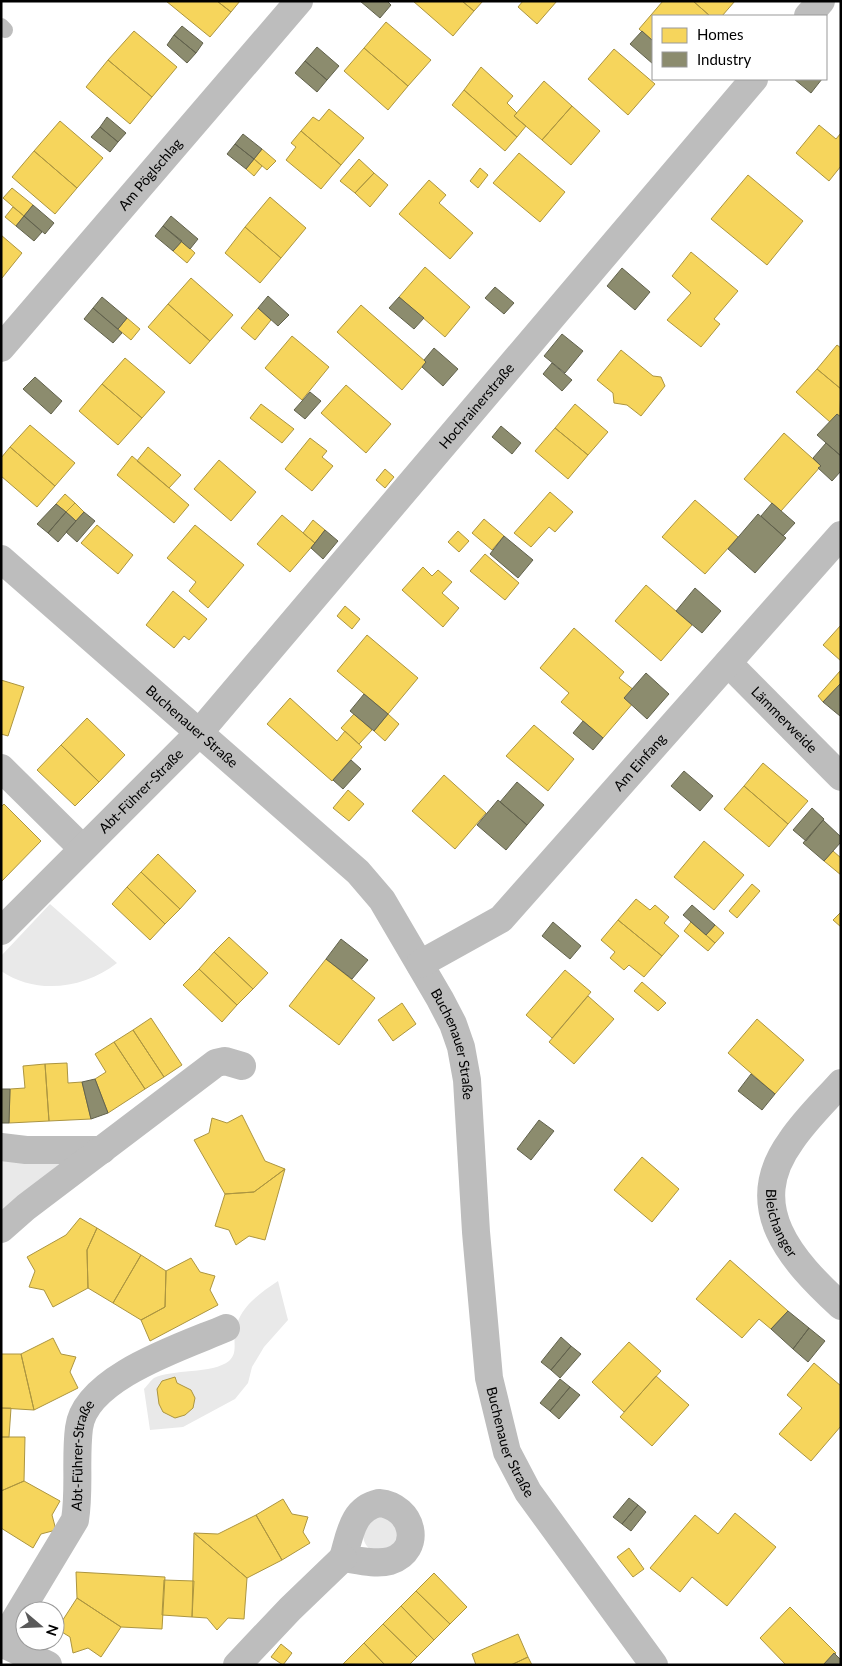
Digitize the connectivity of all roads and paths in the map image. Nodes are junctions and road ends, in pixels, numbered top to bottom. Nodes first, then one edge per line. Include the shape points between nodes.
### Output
1 (299, 1) edge
2 (821, 1) edge
3 (809, 15) edge
4 (753, 80) edge
5 (1, 348) edge
6 (841, 535) edge
7 (1, 559) edge
8 (728, 663) junction
9 (198, 734) junction
10 (1, 768) edge
11 (841, 777) edge
12 (82, 848) junction
13 (1, 931) edge
14 (420, 964) junction
15 (242, 1066) dead end
16 (841, 1083) edge
17 (114, 1146) junction
18 (1, 1147) edge
19 (1, 1229) edge
20 (841, 1306) edge
21 (226, 1328) dead end
22 (343, 1558) dead end
23 (48, 1665) edge
24 (237, 1665) edge
25 (654, 1665) edge

1 - 5 street, Am Pöglschlag
2 - 3 street
4 - 9 street, Hochrainerstraße
6 - 8 street, Am Einfang
7 - 9 street, Buchenauer Straße
8 - 11 street, Lämmerweide
8 - 14 street, Am Einfang via 501,919
9 - 12 street, Abt-Führer-Straße
9 - 14 street, Buchenauer Straße via 358,872 382,900
10 - 12 street
12 - 13 street, Abt-Führer-Straße
14 - 25 street, Buchenauer Straße via 453,1024 467,1080 487,1358 507,1452 528,1492
15 - 17 street via 225,1061 216,1063
16 - 20 street, Bleichanger via 790,1141 776,1166 769,1195 783,1241
17 - 18 street via 26,1150
17 - 19 street
21 - 23 street, Abt-Führer-Straße via 136,1367 109,1383 91,1402 79,1426 79,1497 75,1520 1,1643
22 - 24 street

